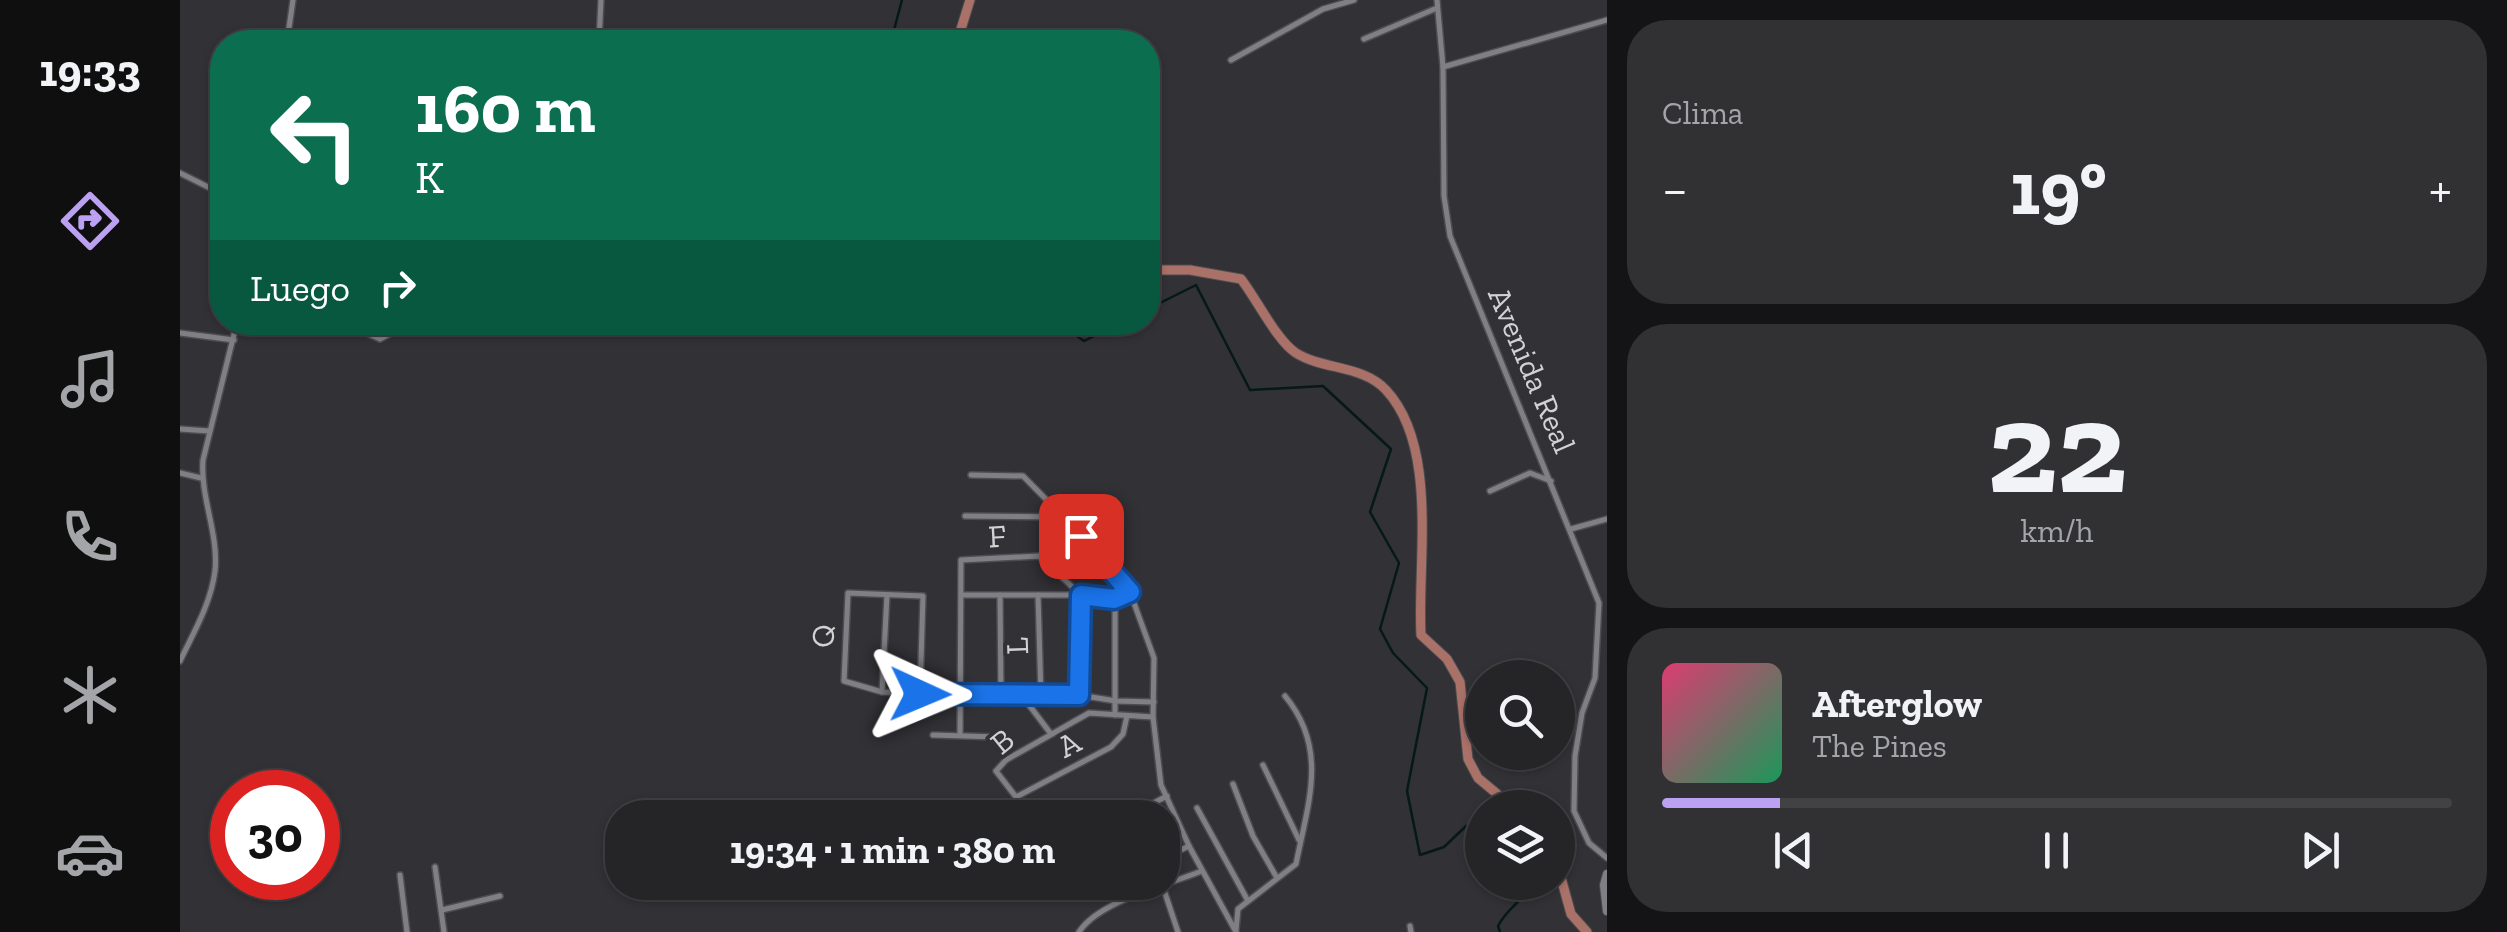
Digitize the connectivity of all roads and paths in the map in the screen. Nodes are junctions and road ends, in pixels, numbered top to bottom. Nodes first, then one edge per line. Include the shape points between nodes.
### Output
1 (292, 0) edge
2 (601, 0) edge
3 (970, 0) edge
4 (1354, 0) edge
5 (1437, 4) edge
6 (1607, 20) edge
7 (288, 30) edge
8 (600, 30) edge
9 (961, 30) edge
10 (1364, 39) dead end
11 (1231, 60) dead end
12 (1443, 66) junction
13 (180, 173) edge
14 (210, 188) edge
15 (1160, 270) edge
16 (180, 332) edge
17 (235, 335) edge
18 (234, 340) junction
19 (180, 428) edge
20 (209, 431) junction
21 (180, 473) edge
22 (971, 475) dead end
23 (201, 478) junction
24 (1552, 481) junction
25 (1490, 491) dead end
26 (966, 516) dead end
27 (1061, 518) junction
28 (1607, 519) edge
29 (1570, 529) junction
30 (1130, 592) junction
31 (887, 594) junction
32 (962, 595) junction
33 (1000, 595) junction
34 (1038, 595) junction
35 (1081, 595) junction
36 (1114, 599) junction
37 (180, 661) edge
38 (882, 692) junction
39 (920, 694) junction
40 (961, 695) junction
41 (1079, 695) junction
42 (1001, 696) junction
43 (1041, 696) junction
44 (1285, 696) dead end
45 (1023, 697) junction
46 (1116, 702) junction
47 (1154, 702) junction
48 (1115, 716) junction
49 (1127, 716) junction
50 (1153, 716) junction
51 (1051, 734) junction
52 (933, 735) dead end
53 (960, 735) junction
54 (1006, 760) junction
55 (1262, 765) dead end
56 (1233, 784) dead end
57 (1492, 790) edge
58 (1016, 796) joint
59 (1166, 796) junction
60 (1159, 800) edge
61 (1197, 808) dead end
62 (1300, 843) junction
63 (1189, 846) junction
64 (1180, 850) edge
65 (1607, 858) edge
66 (435, 866) dead end
67 (1202, 871) junction
68 (1607, 874) edge
69 (400, 875) dead end
70 (1277, 878) junction
71 (1180, 880) edge
72 (500, 896) dead end
73 (1127, 900) edge
74 (1167, 900) edge
75 (1567, 900) edge
76 (1248, 901) junction
77 (442, 910) junction
78 (1607, 912) edge
79 (407, 932) edge
80 (444, 932) edge
81 (1079, 932) edge
82 (1178, 932) edge
83 (1236, 932) edge
84 (1587, 932) edge

1 - 7 street
2 - 8 street
3 - 9 main road
4 - 11 street via 1322,9
5 - 10 street
5 - 12 street, Avenida Real
6 - 12 street
12 - 24 street, Avenida Real via 1450,236
13 - 14 street
15 - 57 main road via 1241,279 1293,352 1386,389 1416,446 1421,635 1460,682 1468,759
16 - 18 street
17 - 18 street
18 - 20 street
19 - 20 street
20 - 23 street
21 - 23 street
22 - 27 street via 1024,476
23 - 37 street via 215,569
24 - 25 street via 1530,473
24 - 29 street, Avenida Real
26 - 27 street
27 - 30 street
28 - 29 street
29 - 65 street, Avenida Real via 1599,602 1595,678 1575,756 1574,811 1589,843
30 - 36 street
30 - 47 street via 1154,658
31 - 38 street
31 - 38 street, Q via 848,592 844,681
31 - 39 street via 923,596
32 - 33 street
32 - 35 street, F via 960,560 1040,556
32 - 40 street
33 - 34 street
33 - 42 street
34 - 35 street
34 - 43 street, L
35 - 36 street
35 - 41 street
36 - 46 street
38 - 39 street
39 - 40 street
40 - 42 street
40 - 53 street
41 - 43 street
41 - 46 street
42 - 45 street
43 - 45 street
44 - 62 street via 1302,716 1314,782
45 - 51 street
46 - 47 street
46 - 48 street
47 - 50 street
48 - 49 street, B
48 - 51 street, B via 1089,713
49 - 50 street, B
49 - 58 street, A via 1111,747
50 - 59 street
51 - 54 street, B
52 - 53 street
53 - 54 street via 1004,740
54 - 58 street, B via 996,771
55 - 62 street
56 - 70 street
59 - 60 street
59 - 63 street
61 - 76 street
62 - 70 street via 1296,864
63 - 64 street
63 - 67 street
66 - 77 street
67 - 71 street
67 - 83 street
68 - 78 street
69 - 79 street
70 - 76 street
72 - 77 street
73 - 81 street via 1087,920
74 - 82 street
75 - 84 main road
76 - 83 street via 1238,909
77 - 80 street

